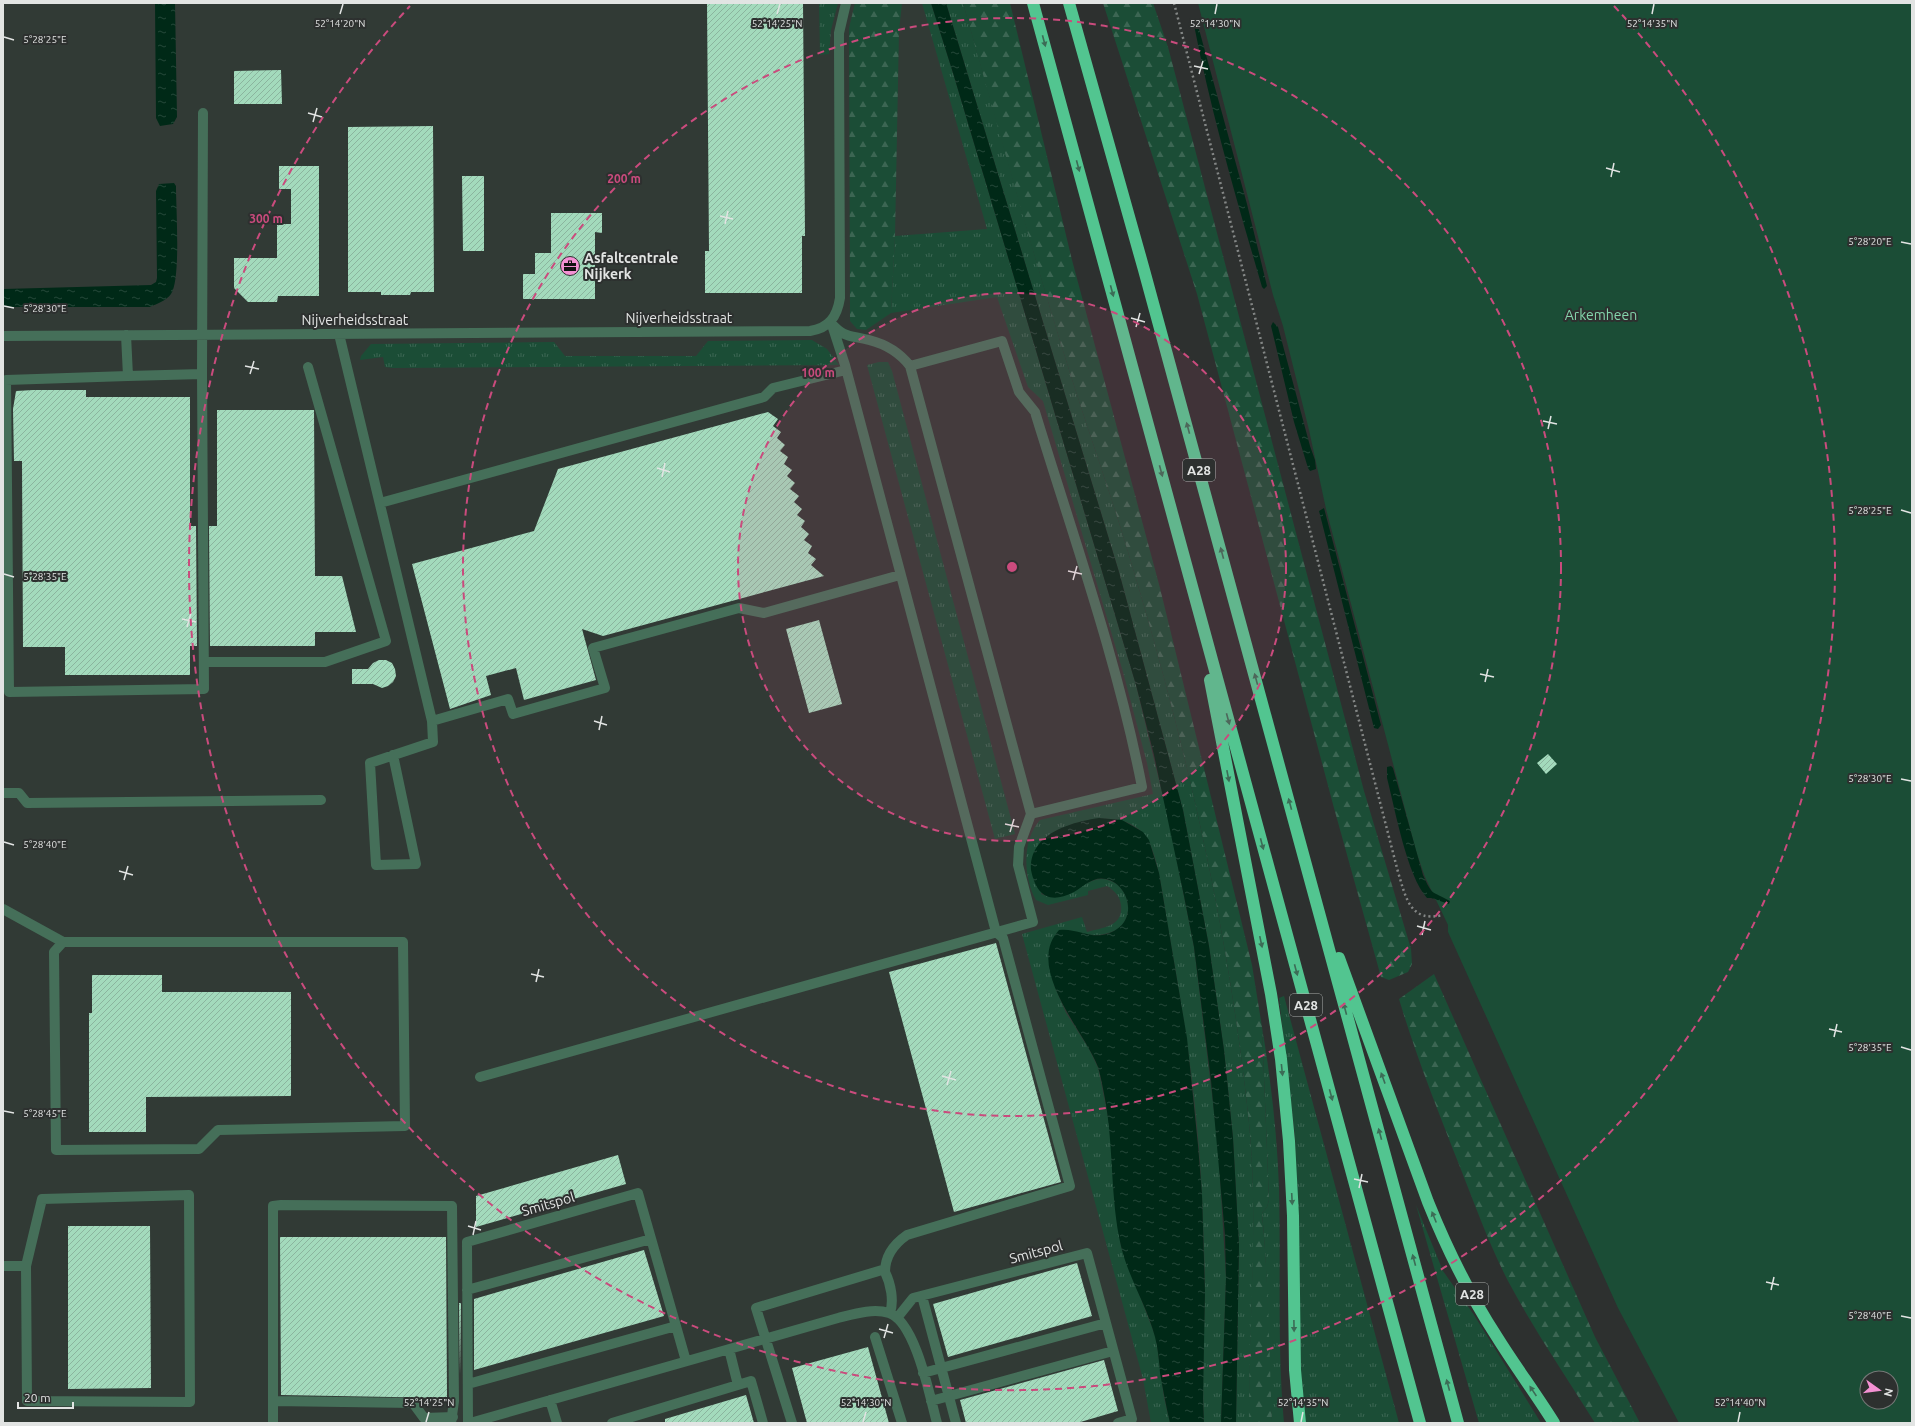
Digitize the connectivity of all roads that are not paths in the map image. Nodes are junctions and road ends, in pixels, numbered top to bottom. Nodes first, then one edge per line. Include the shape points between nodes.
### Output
1 (846, 3) edge
2 (1033, 3) edge
3 (1069, 3) edge
4 (203, 113) dead end
5 (831, 323) junction
6 (339, 334) junction
7 (3, 336) edge
8 (126, 336) junction
9 (203, 336) junction
10 (910, 366) junction
11 (308, 367) dead end
12 (846, 370) junction
13 (202, 374) junction
14 (128, 376) junction
15 (380, 503) junction
16 (900, 575) junction
17 (1192, 587) junction
18 (204, 662) junction
19 (6, 679) edge
20 (432, 721) junction
21 (394, 756) junction
22 (3, 793) edge
23 (321, 800) dead end
24 (1031, 814) junction
25 (1311, 882) junction
26 (3, 910) edge
27 (996, 932) junction
28 (62, 942) junction
29 (480, 1077) dead end
30 (651, 1239) junction
31 (3, 1266) edge
32 (26, 1266) junction
33 (885, 1272) junction
34 (467, 1290) junction
35 (922, 1296) junction
36 (894, 1316) junction
37 (1106, 1323) junction
38 (676, 1326) junction
39 (875, 1337) dead end
40 (765, 1338) junction
41 (728, 1349) junction
42 (1113, 1351) junction
43 (686, 1361) junction
44 (941, 1368) junction
45 (923, 1373) junction
46 (468, 1384) junction
47 (738, 1385) junction
48 (949, 1396) junction
49 (550, 1400) junction
50 (273, 1401) junction
51 (931, 1401) junction
52 (452, 1420) edge
53 (273, 1423) edge
54 (469, 1423) edge
55 (557, 1423) edge
56 (612, 1423) edge
57 (763, 1423) edge
58 (792, 1423) edge
59 (902, 1423) edge
60 (937, 1423) edge
61 (956, 1423) edge
62 (1118, 1423) edge
63 (1300, 1423) edge
64 (1420, 1423) edge
65 (1458, 1423) edge
66 (1554, 1423) edge

1 - 5 street via 839,33 840,298 837,313
2 -> 17 highway, A28
25 -> 3 highway, A28
4 - 9 street
5 - 6 street, Nijverheidsstraat via 821,329 810,331
5 - 10 street via 840,333 890,348
5 - 12 street
6 - 9 street, Nijverheidsstraat
6 - 15 street
7 - 8 street, Nijverheidsstraat
8 - 9 street, Nijverheidsstraat
8 - 14 street
9 - 13 street
10 - 24 street
10 - 24 street via 1002,341 1019,392 1034,412 1131,730 1142,787
11 - 18 street via 386,641 325,662
12 - 15 street via 773,388 764,398
12 - 16 street
13 - 14 street
13 - 18 street
14 - 19 street via 6,380
15 - 20 street
16 - 20 street via 764,613 739,608 593,648 604,688 513,714 508,699
16 - 27 street
17 -> 63 highway, A28 via 1271,994 1281,1059 1290,1141 1295,1370
17 -> 64 highway, A28
18 - 19 street via 204,689 9,692
20 - 21 street via 433,742
21 - 21 street via 370,763 376,865 416,864
22 - 23 street via 19,793 28,803
24 - 27 street via 1019,847 1018,865 1033,922
65 -> 25 highway, A28
66 -> 25 highway, A28 via 1489,1324 1443,1238
26 - 28 street
27 - 29 street via 680,1023
27 - 33 street via 1003,938 1070,1186 907,1235 898,1241 889,1253
28 - 28 street via 403,942 405,1126 218,1130 199,1149 56,1150 54,952
30 - 34 street
30 - 34 street, Smitspol via 638,1193 467,1242
30 - 38 street, Smitspol
31 - 32 street
32 - 32 street via 42,1199 189,1195 190,1402 27,1401
33 - 36 street
33 - 40 street via 882,1270 756,1308
34 - 46 street, Smitspol
35 - 36 street, Smitspol via 913,1298
35 - 37 street, Smitspol via 1087,1253
35 - 44 street
36 - 40 street, Smitspol via 878,1312 854,1314
36 - 45 street via 910,1334
37 - 42 street, Smitspol
37 - 44 street
38 - 43 street, Smitspol
38 - 46 street
39 - 59 street
40 - 41 street, Smitspol
40 - 58 street
41 - 43 street, Smitspol
41 - 47 street
42 - 48 street
42 - 62 street, Smitspol via 1132,1419
43 - 49 street, Smitspol
44 - 45 street
44 - 48 street
45 - 51 street
46 - 54 street, Smitspol
47 - 56 street
47 - 57 street via 752,1381
48 - 51 street
48 - 61 street
49 - 54 street, Smitspol
49 - 55 street
50 - 52 street via 413,1403 424,1418
50 - 52 street via 273,1206 452,1206
50 - 53 street
51 - 60 street

